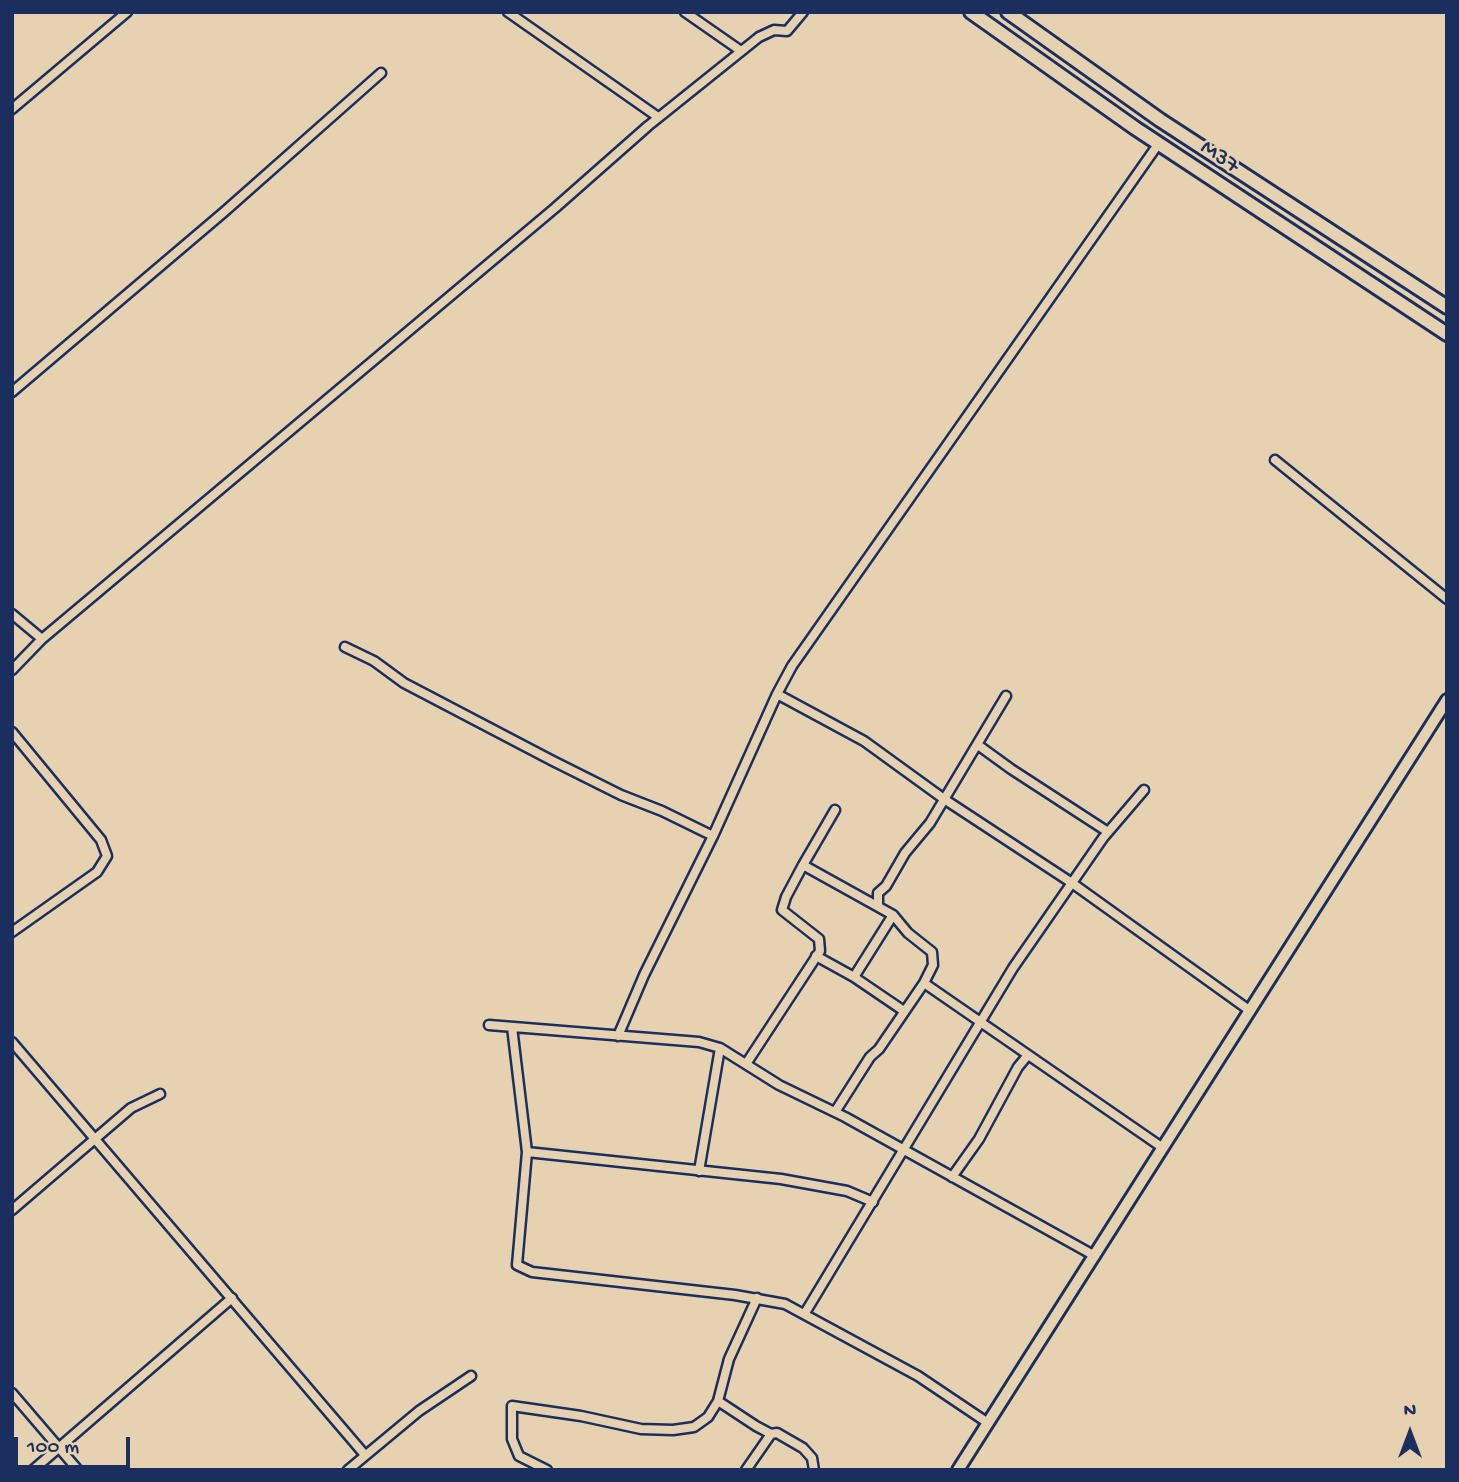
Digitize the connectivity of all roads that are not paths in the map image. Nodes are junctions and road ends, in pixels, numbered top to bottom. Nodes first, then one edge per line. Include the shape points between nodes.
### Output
1 (128, 12) edge
2 (509, 12) edge
3 (685, 12) edge
4 (803, 12) edge
5 (971, 12) edge
6 (1008, 12) edge
7 (741, 51) junction
8 (381, 73) dead end
9 (12, 109) edge
10 (658, 117) junction
11 (1159, 143) junction
12 (1447, 307) edge
13 (1447, 334) edge
14 (12, 392) edge
15 (1275, 460) dead end
16 (1447, 599) edge
17 (12, 614) edge
18 (42, 639) junction
19 (345, 647) dead end
20 (12, 670) edge
21 (777, 694) junction
22 (1006, 696) dead end
23 (1447, 700) edge
24 (12, 732) edge
25 (978, 745) junction
26 (1144, 790) dead end
27 (944, 799) junction
28 (835, 810) dead end
29 (1108, 832) junction
30 (713, 836) junction
31 (803, 865) junction
32 (1072, 883) junction
33 (878, 905) junction
34 (893, 915) junction
35 (12, 932) edge
36 (816, 956) junction
37 (854, 977) junction
38 (924, 984) junction
39 (1249, 1010) junction
40 (904, 1011) junction
41 (980, 1023) junction
42 (489, 1026) dead end
43 (512, 1027) junction
44 (618, 1036) junction
45 (12, 1042) edge
46 (720, 1048) junction
47 (1027, 1055) junction
48 (746, 1064) junction
49 (160, 1094) dead end
50 (835, 1112) junction
51 (94, 1137) junction
52 (1163, 1148) junction
53 (904, 1150) junction
54 (527, 1152) junction
55 (699, 1171) junction
56 (952, 1177) junction
57 (873, 1202) junction
58 (12, 1210) edge
59 (1095, 1256) junction
60 (232, 1298) junction
61 (757, 1298) junction
62 (805, 1313) junction
63 (471, 1376) dead end
64 (12, 1393) edge
65 (718, 1401) junction
66 (988, 1423) junction
67 (771, 1434) junction
68 (59, 1447) junction
69 (365, 1455) junction
70 (33, 1470) edge
71 (78, 1470) edge
72 (348, 1470) edge
73 (547, 1470) edge
74 (746, 1470) edge
75 (814, 1470) edge
76 (958, 1470) edge

1 - 9 street
2 - 10 street
3 - 7 street
4 - 7 street via 787,31 774,30
5 - 11 highway, M37 / M37
6 - 12 highway, M37 / M37 via 1160,120
7 - 10 street
8 - 14 street
10 - 18 street via 536,225
11 - 13 highway, M37 / M37
11 - 21 street via 792,666
15 - 16 street
17 - 18 street
18 - 20 street
19 - 30 street via 553,761
21 - 27 street via 864,741
21 - 30 street
22 - 25 street
23 - 39 main road
24 - 35 street via 101,840 107,856 97,872
25 - 27 street
25 - 29 street
26 - 29 street
27 - 32 street
27 - 33 street via 878,893
28 - 31 street
29 - 32 street
30 - 44 street
31 - 33 street
31 - 36 street via 782,910 819,939
32 - 39 street
32 - 41 street
33 - 34 street
34 - 37 street
34 - 38 street via 932,952 933,965
36 - 37 street
36 - 48 street
37 - 40 street
38 - 40 street
38 - 41 street
39 - 52 main road
40 - 50 street
41 - 47 street
41 - 53 street
42 - 43 street
43 - 44 street
43 - 54 street
44 - 46 street via 699,1042
45 - 51 street
46 - 48 street
46 - 55 street
47 - 52 street
47 - 56 street
48 - 50 street
49 - 51 street via 131,1108
50 - 53 street
51 - 58 street
51 - 60 street
52 - 59 main road
53 - 56 street
53 - 57 street
54 - 55 street
54 - 61 street via 517,1265 531,1272
55 - 57 street via 780,1179 847,1191
56 - 59 street
57 - 62 street
59 - 66 main road
60 - 68 street
60 - 69 street
61 - 62 street
61 - 65 street via 729,1359
62 - 66 street
63 - 69 street
64 - 68 street
65 - 67 street
65 - 73 street via 708,1417 694,1427 673,1430 640,1429 512,1406 512,1439 519,1456
66 - 76 main road
67 - 74 street
67 - 75 street via 803,1448 812,1458
68 - 70 street
68 - 71 street
69 - 72 street

